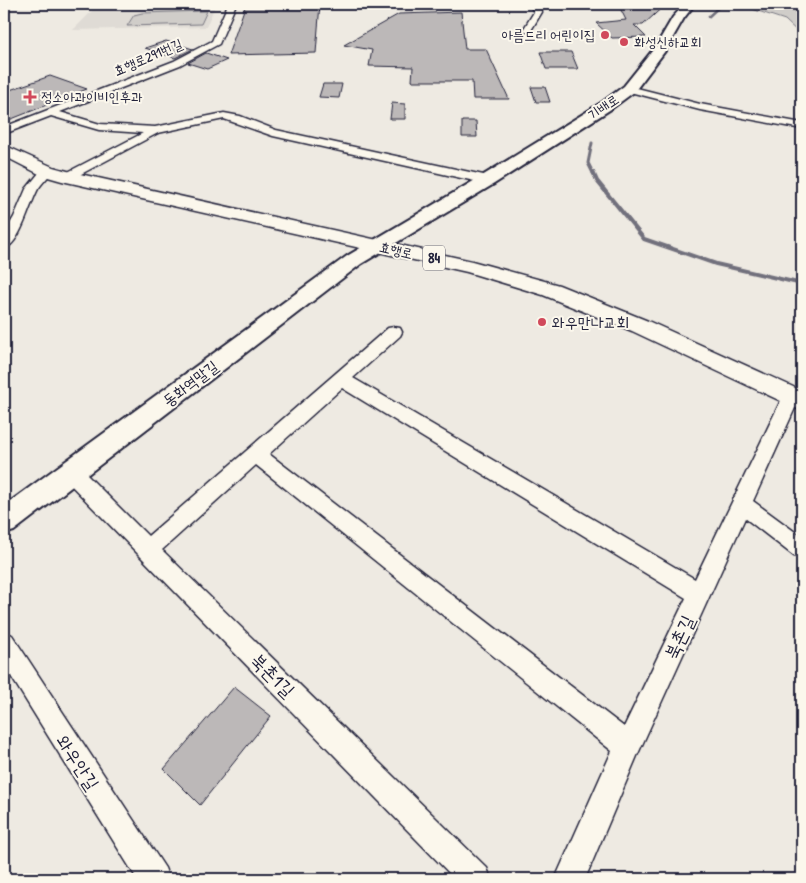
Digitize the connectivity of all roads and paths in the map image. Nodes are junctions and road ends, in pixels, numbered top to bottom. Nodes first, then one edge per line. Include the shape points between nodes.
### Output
1 (232, 4) edge
2 (533, 4) edge
3 (690, 4) edge
4 (527, 30) dead end
5 (629, 89) junction
6 (51, 113) junction
7 (802, 126) edge
8 (155, 130) junction
9 (4, 131) edge
10 (4, 150) edge
11 (47, 171) junction
12 (68, 177) junction
13 (488, 180) junction
14 (4, 244) edge
15 (377, 246) junction
16 (394, 332) dead end
17 (341, 379) junction
18 (796, 400) edge
19 (256, 454) junction
20 (71, 472) junction
21 (741, 504) junction
22 (4, 522) edge
23 (148, 549) junction
24 (802, 549) edge
25 (699, 594) junction
26 (4, 643) edge
27 (628, 747) junction
28 (154, 879) edge
29 (476, 879) edge
30 (570, 879) edge

1 - 6 street, 효행로291번길 via 216,42 177,63
2 - 4 street via 538,12
3 - 5 street, 기배로
5 - 7 street via 700,107
5 - 13 street, 기배로
6 - 8 street via 99,127
6 - 9 street, 효행로291번길
8 - 12 street
8 - 13 street via 224,116 273,133
10 - 11 main road, 효행로 / 84
11 - 12 main road, 효행로 / 84
11 - 14 street via 32,188 21,217
12 - 15 main road, 효행로 / 84
13 - 15 street, 기배로
15 - 18 main road, 효행로 / 84 via 472,267 551,290 640,326
15 - 20 street, 동화역말길
16 - 17 street
17 - 19 street
17 - 25 street
18 - 21 street, 북촌길
19 - 23 street
19 - 27 street
20 - 22 street, 동화역말길
20 - 23 street, 북촌1길
21 - 24 street
21 - 25 street, 북촌길
23 - 29 street, 북촌1길
25 - 27 street, 북촌길
26 - 28 street, 와우안길
27 - 30 street, 북촌길

